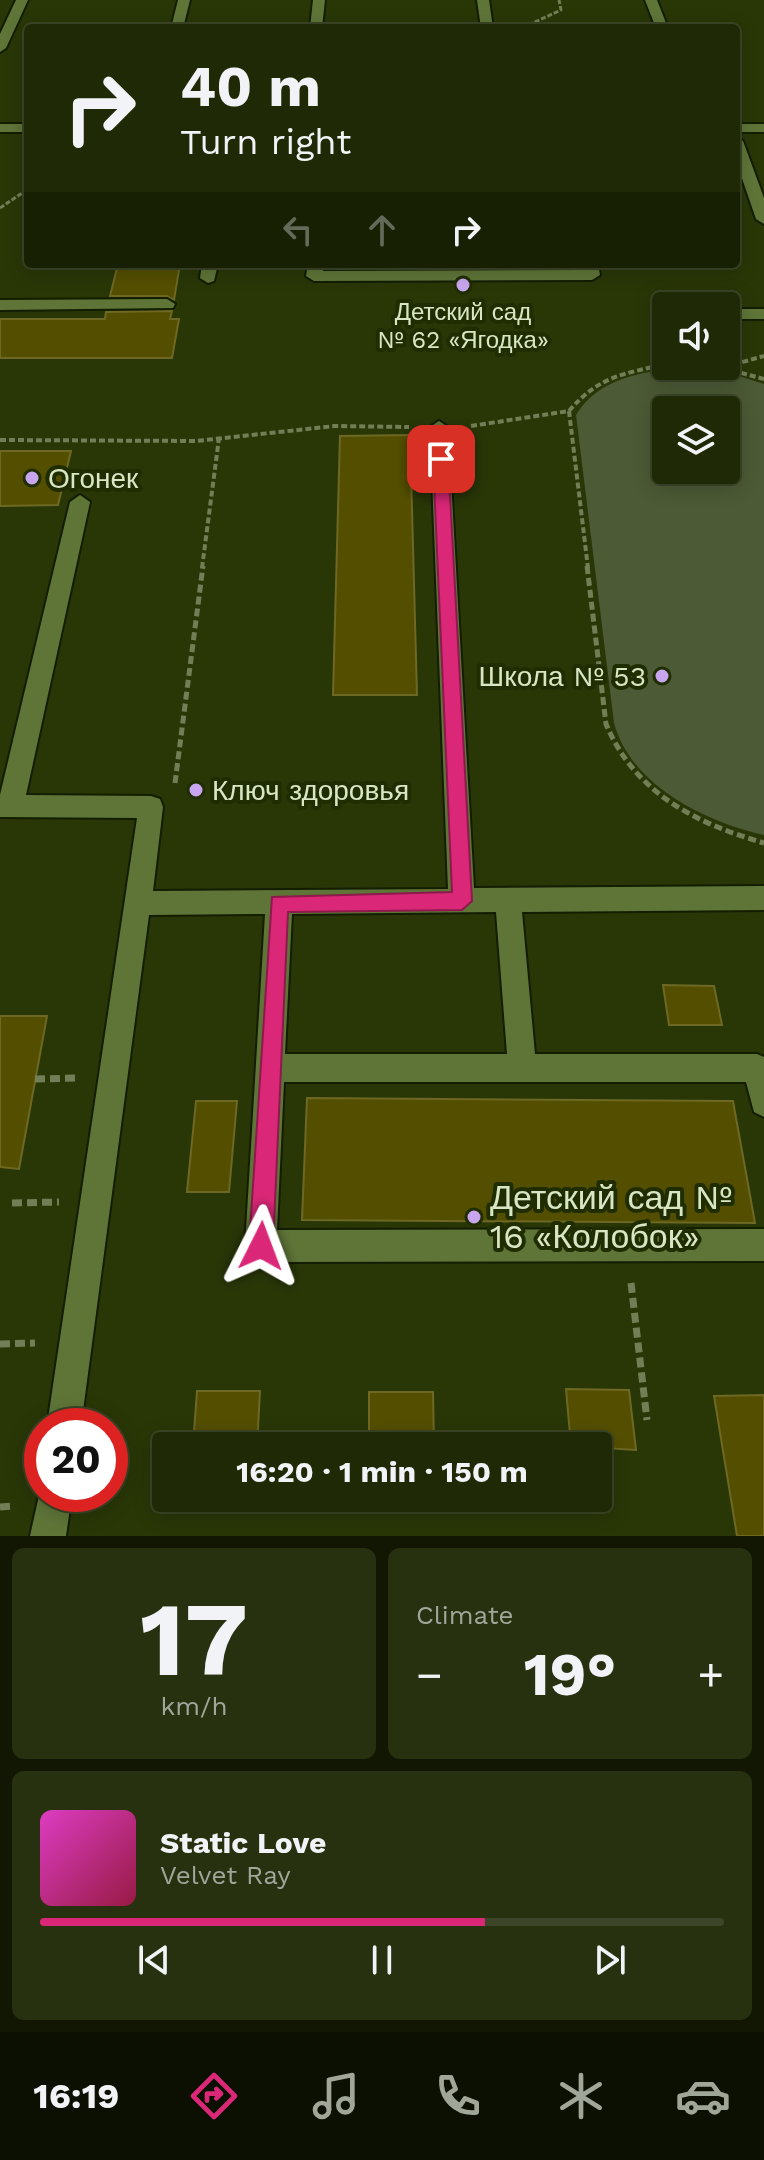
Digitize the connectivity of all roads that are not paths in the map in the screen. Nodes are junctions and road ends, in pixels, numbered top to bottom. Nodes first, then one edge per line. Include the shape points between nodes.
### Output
1 (22, 0) edge
2 (184, 0) edge
3 (319, 0) edge
4 (483, 0) edge
5 (651, 0) edge
6 (178, 24) edge
7 (316, 24) edge
8 (486, 24) edge
9 (660, 24) edge
10 (0, 48) edge
11 (0, 128) edge
12 (24, 128) edge
13 (740, 128) edge
14 (764, 128) edge
15 (740, 152) edge
16 (764, 219) edge
17 (315, 268) edge
18 (591, 268) edge
19 (167, 304) dead end
20 (0, 305) edge
21 (740, 314) edge
22 (764, 314) edge
23 (439, 427) road end
24 (80, 502) dead end
25 (6, 806) edge
26 (764, 898) edge
27 (462, 901) junction
28 (508, 901) junction
29 (138, 903) junction
30 (279, 903) junction
31 (270, 1068) junction
32 (522, 1069) junction
33 (764, 1102) edge
34 (764, 1245) edge
35 (67, 1408) edge
36 (51, 1512) edge
37 (48, 1536) edge

1 - 10 lane
2 - 6 lane
3 - 7 lane
4 - 8 lane
5 - 9 lane
11 - 12 lane
13 - 14 lane
15 - 16 lane
17 - 18 lane via 314,276 592,275
19 - 20 lane
21 - 22 lane
23 - 27 lane
24 - 25 lane
25 - 29 lane via 151,807
26 - 28 lane
27 - 28 lane
27 - 30 lane
28 - 32 lane
29 - 30 lane
29 - 35 lane
30 - 31 lane
31 - 32 lane
31 - 34 lane via 261,1246
32 - 33 lane via 757,1068
36 - 37 lane

